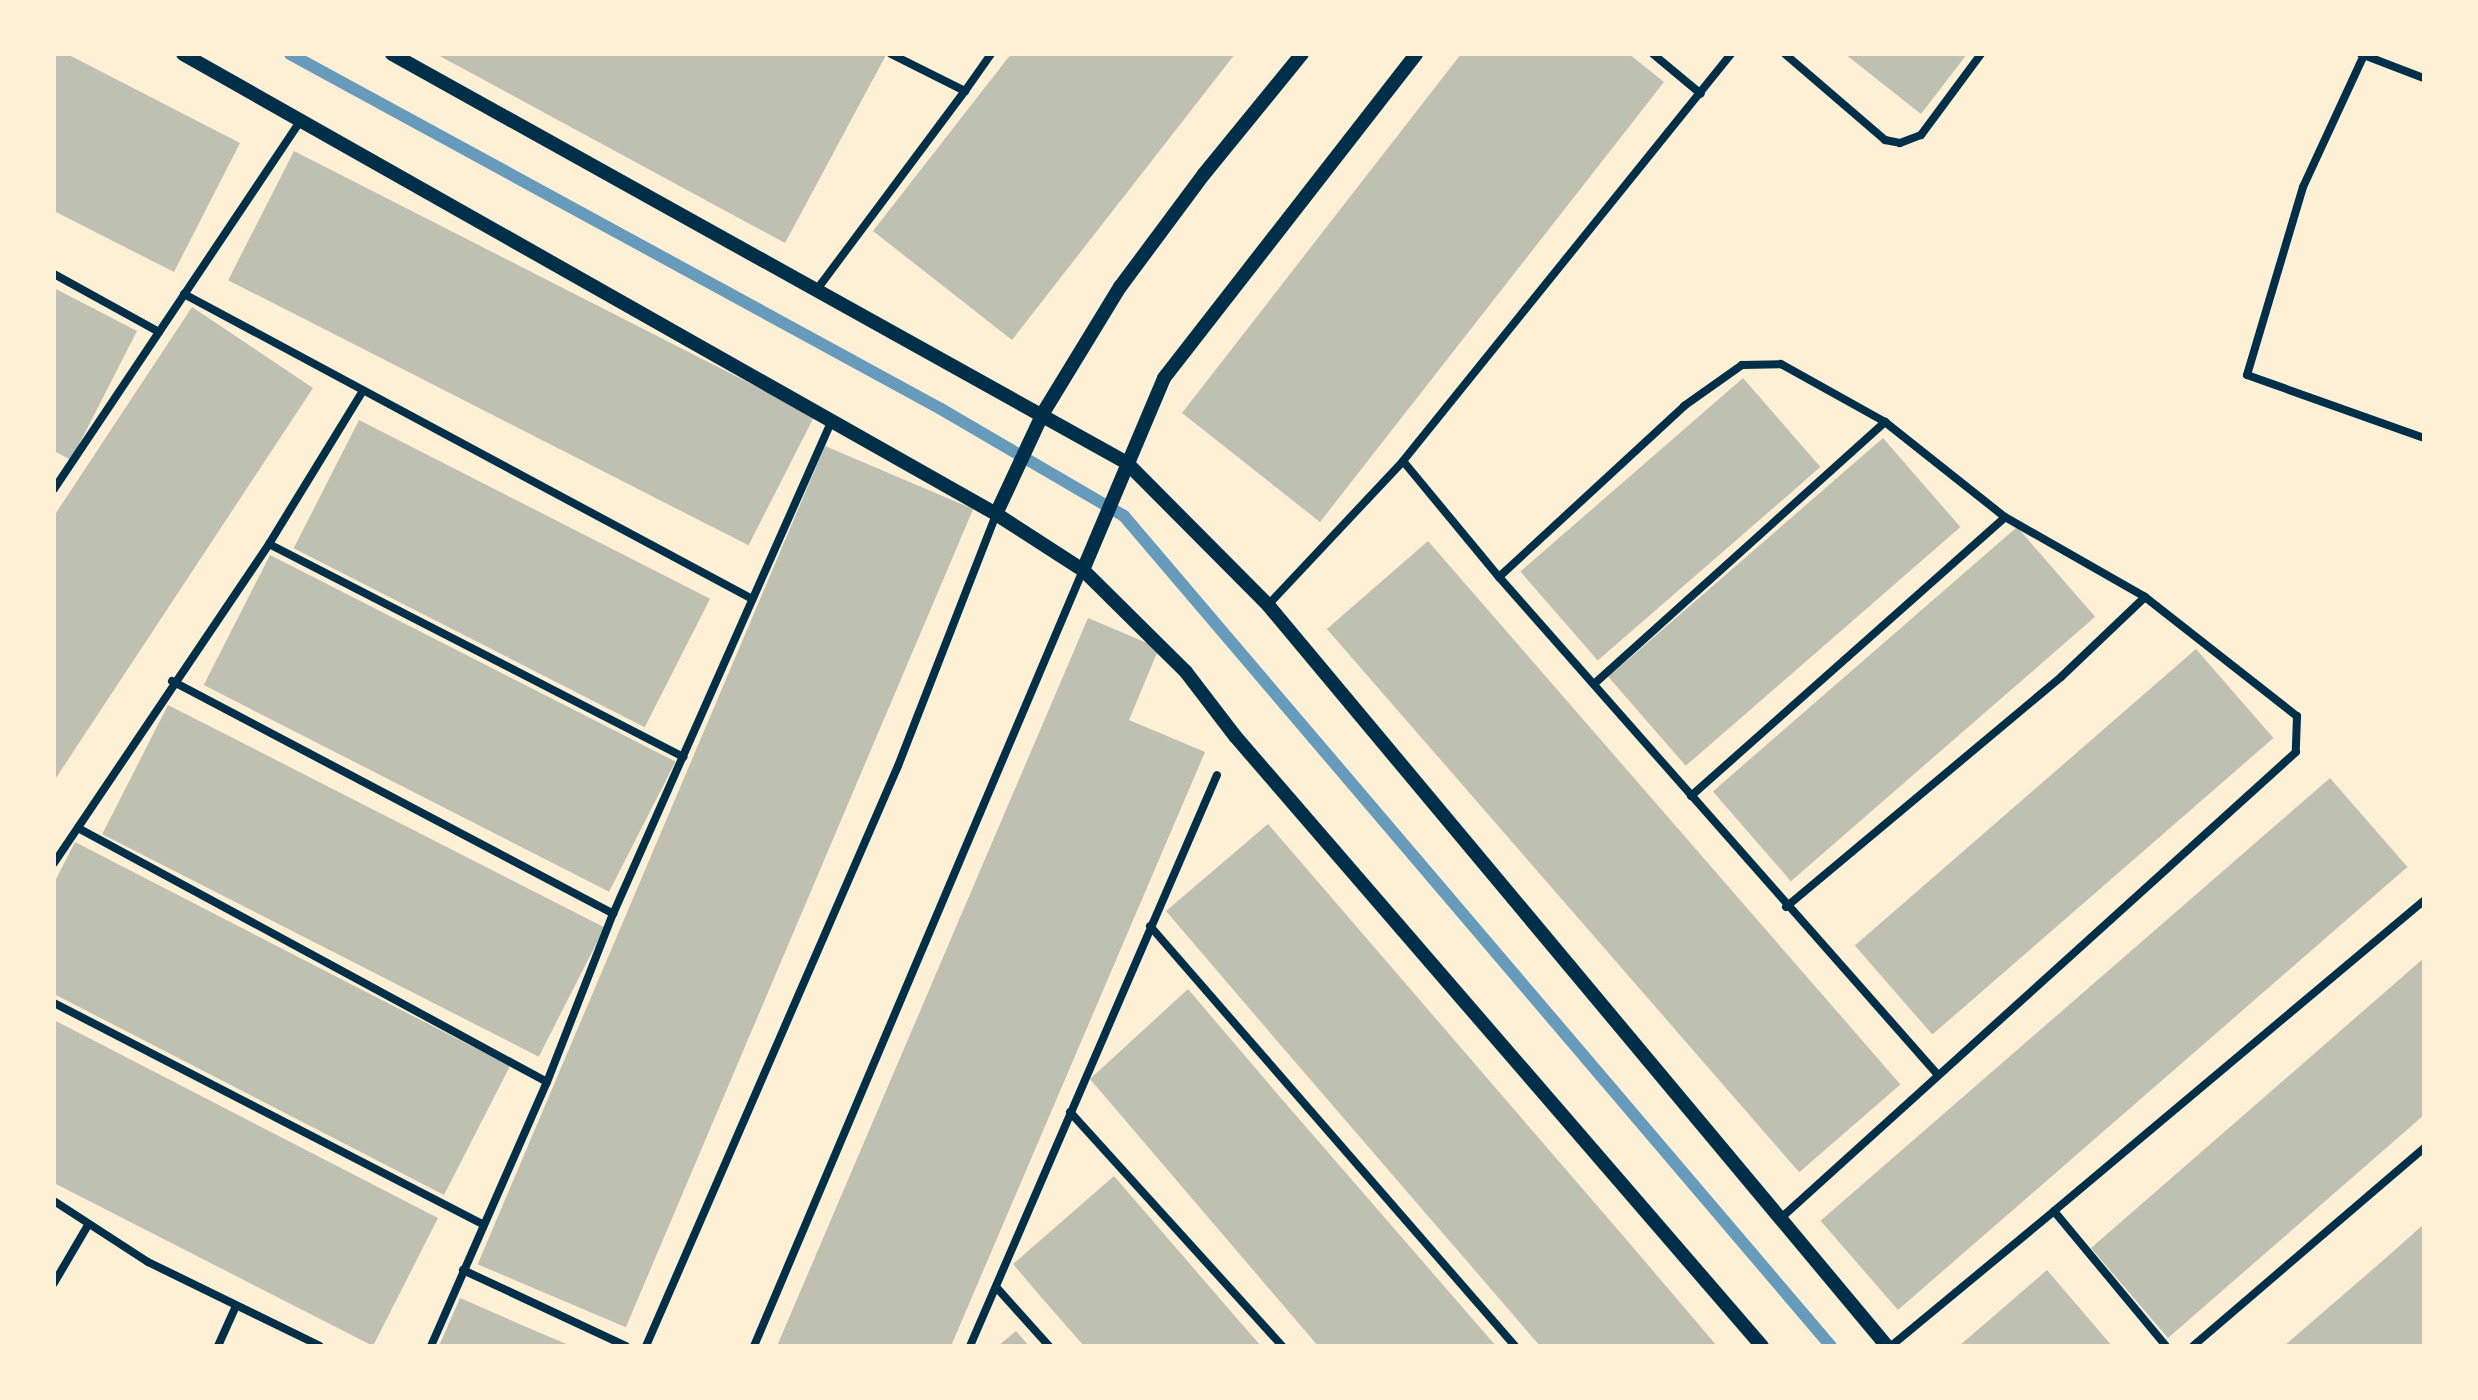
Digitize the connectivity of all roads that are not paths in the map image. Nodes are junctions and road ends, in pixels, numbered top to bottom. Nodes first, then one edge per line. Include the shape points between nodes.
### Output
1 (183, 54) edge
2 (392, 54) edge
3 (891, 54) edge
4 (991, 54) edge
5 (1302, 54) edge
6 (1416, 54) edge
7 (1653, 54) edge
8 (1731, 54) edge
9 (1785, 54) edge
10 (1981, 54) edge
11 (2391, 54) edge
12 (2362, 55) edge
13 (2384, 64) junction
14 (2424, 78) edge
15 (965, 91) junction
16 (1701, 94) junction
17 (301, 120) junction
18 (54, 274) edge
19 (818, 288) junction
20 (184, 294) junction
21 (159, 332) junction
22 (362, 392) junction
23 (1043, 413) junction
24 (832, 420) junction
25 (1885, 422) junction
26 (2424, 438) edge
27 (1403, 461) junction
28 (1127, 463) junction
29 (55, 484) edge
30 (996, 514) junction
31 (2005, 517) junction
32 (269, 544) junction
33 (1083, 570) junction
34 (1499, 577) junction
35 (2145, 597) junction
36 (752, 599) junction
37 (1268, 605) junction
38 (172, 681) junction
39 (1594, 684) junction
40 (683, 757) junction
41 (1217, 775) dead end
42 (1691, 796) junction
43 (78, 828) junction
44 (54, 863) edge
45 (2424, 901) edge
46 (1786, 907) junction
47 (613, 914) junction
48 (1150, 926) junction
49 (54, 1003) edge
50 (1938, 1075) junction
51 (547, 1082) junction
52 (1070, 1112) junction
53 (2424, 1148) edge
54 (54, 1201) edge
55 (2054, 1211) junction
56 (1781, 1218) junction
57 (482, 1224) junction
58 (88, 1225) junction
59 (463, 1270) junction
60 (54, 1283) edge
61 (997, 1288) junction
62 (236, 1306) junction
63 (218, 1346) edge
64 (320, 1346) edge
65 (431, 1346) edge
66 (626, 1346) edge
67 (646, 1346) edge
68 (754, 1346) edge
69 (970, 1346) edge
70 (1049, 1346) edge
71 (1282, 1346) edge
72 (1515, 1346) edge
73 (1762, 1346) edge
74 (1889, 1346) edge
75 (2166, 1346) edge
76 (2193, 1346) edge

1 - 17 street
2 - 19 street
3 - 15 street
4 - 15 street
5 - 23 street via 1120,287
6 - 28 street via 1164,378
7 - 16 street
8 - 16 street
9 - 10 street via 1885,140 1900,143 1921,135
11 - 13 street
12 - 13 street
12 - 26 street via 2303,187 2247,375
13 - 14 street
15 - 19 street
16 - 27 street
17 - 20 street
17 - 24 street
18 - 21 street
19 - 23 street
20 - 21 street
20 - 22 street
21 - 29 street
22 - 32 street
22 - 36 street
23 - 28 street
23 - 30 street
24 - 30 street
24 - 36 street
25 - 31 street
25 - 34 street via 1781,364 1742,365 1684,406
25 - 39 street
27 - 34 street
27 - 37 street
28 - 33 street
28 - 37 street
30 - 33 street
30 - 67 street via 898,766
31 - 35 street
31 - 42 street
32 - 38 street
32 - 40 street
33 - 68 street
33 - 73 street via 1186,672 1245,748
34 - 39 street
35 - 46 street via 2061,677
35 - 50 street via 2297,716 2296,752
36 - 40 street
37 - 56 street
38 - 43 street
38 - 47 street
39 - 42 street
40 - 47 street
41 - 48 street
42 - 46 street
43 - 44 street
43 - 51 street
45 - 55 street
46 - 50 street
47 - 51 street
48 - 52 street
48 - 72 street
49 - 57 street
50 - 56 street
51 - 57 street
52 - 61 street
52 - 71 street
53 - 76 street
54 - 58 street
55 - 74 street
55 - 75 street
56 - 74 street
57 - 59 street
58 - 60 street
58 - 62 street
59 - 65 street
59 - 66 street
61 - 69 street
61 - 70 street
62 - 63 street
62 - 64 street

